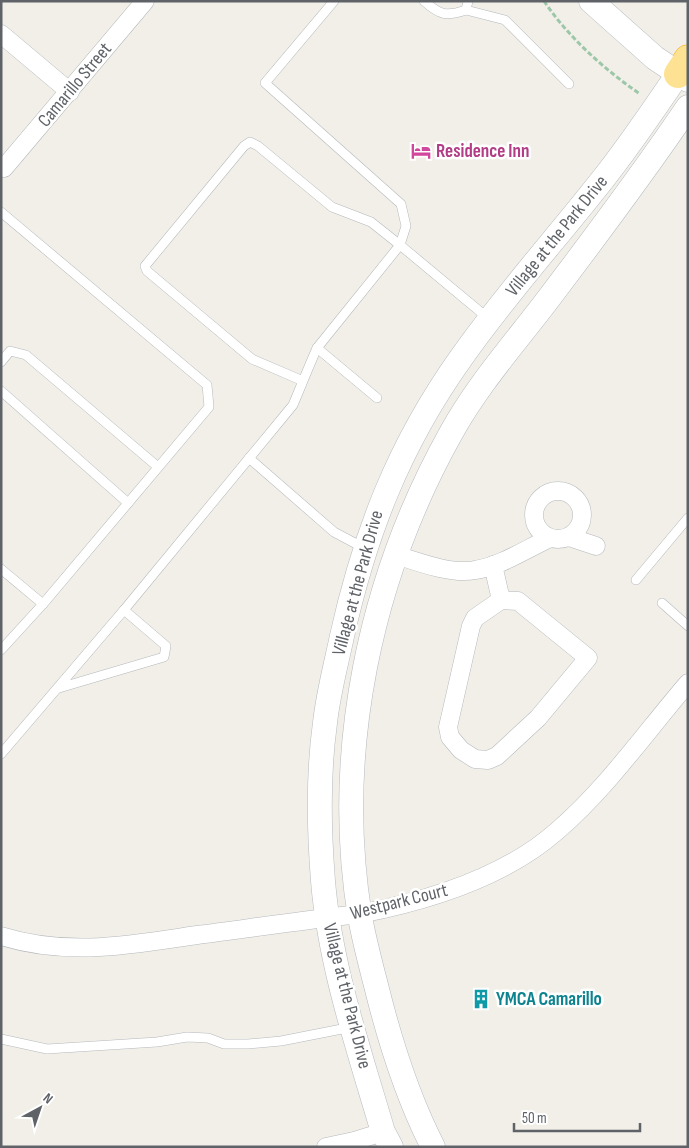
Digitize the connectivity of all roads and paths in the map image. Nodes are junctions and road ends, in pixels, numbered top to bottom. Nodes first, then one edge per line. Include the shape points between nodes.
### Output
1 (145, 1) edge
2 (334, 1) edge
3 (424, 1) edge
4 (544, 1) edge
5 (591, 1) edge
6 (467, 6) edge
7 (1, 34) edge
8 (685, 71) edge
9 (569, 84) dead end
10 (70, 92) junction
11 (641, 94) dead end
12 (688, 107) edge
13 (4, 168) dead end
14 (1, 212) edge
15 (400, 245) junction
16 (489, 319) junction
17 (317, 348) junction
18 (1, 362) edge
19 (303, 381) junction
20 (1, 391) edge
21 (377, 398) dead end
22 (249, 458) junction
23 (158, 467) junction
24 (128, 503) junction
25 (688, 518) edge
26 (580, 523) junction
27 (536, 526) junction
28 (569, 537) junction
29 (550, 538) junction
30 (364, 548) junction
31 (524, 550) junction
32 (396, 555) junction
33 (493, 565) junction
34 (1, 569) edge
35 (636, 580) dead end
36 (501, 600) junction
37 (662, 603) dead end
38 (43, 604) junction
39 (124, 610) junction
40 (688, 626) edge
41 (3, 645) edge
42 (688, 683) edge
43 (59, 688) junction
44 (1, 754) edge
45 (360, 914) junction
46 (328, 917) junction
47 (1, 936) edge
48 (352, 1027) junction
49 (1, 1039) edge
50 (387, 1139) edge
51 (326, 1147) edge
52 (433, 1147) edge

1 - 10 street, Camarillo Street
2 - 15 lane via 265,83 401,204 406,226
3 - 6 lane via 436,11 450,15
4 - 11 path via 553,16 598,60
5 - 8 street via 655,58
6 - 9 lane via 505,20
7 - 10 street
8 - 16 street, Village at the Park Drive via 605,177
10 - 13 street, Camarillo Street
12 - 32 street, Village at the Park Drive via 483,383 439,456
14 - 23 lane via 207,385 209,408
15 - 16 lane
15 - 17 lane
15 - 19 lane via 371,222 332,207 250,142 147,260 147,271 252,359
16 - 30 street, Village at the Park Drive via 431,402 383,496
17 - 19 lane
17 - 21 lane
18 - 23 lane via 10,351 26,355
19 - 22 lane via 293,405
20 - 24 lane
22 - 30 lane via 334,532
22 - 39 lane
23 - 24 lane
24 - 38 lane
25 - 35 lane
26 - 27 street via 581,509 577,501 570,495 556,492 543,496 537,504
26 - 28 street
26 - 28 street via 596,546
27 - 29 street
27 - 31 street
28 - 29 street
29 - 31 street
30 - 46 street, Village at the Park Drive via 324,730 320,773 322,871
31 - 33 street
32 - 33 street via 442,568 474,571
32 - 45 street, Village at the Park Drive via 362,679 355,743 352,819
33 - 36 street
34 - 38 lane
36 - 36 street via 518,601 588,658 538,718 496,756 488,760 474,759 450,738 448,726 471,626 475,618
37 - 40 lane
38 - 41 lane
39 - 43 lane
39 - 43 lane via 166,646 164,658
42 - 45 street, Westpark Court via 602,788 556,832 505,866 453,890
43 - 44 lane
45 - 46 street, Westpark Court
45 - 52 street, Village at the Park Drive via 393,1052
46 - 47 street, Westpark Court via 75,949 24,943
46 - 48 street, Village at the Park Drive via 338,975
48 - 49 lane via 248,1044 224,1044 208,1038 187,1037 47,1050
48 - 50 street, Village at the Park Drive
50 - 51 street

